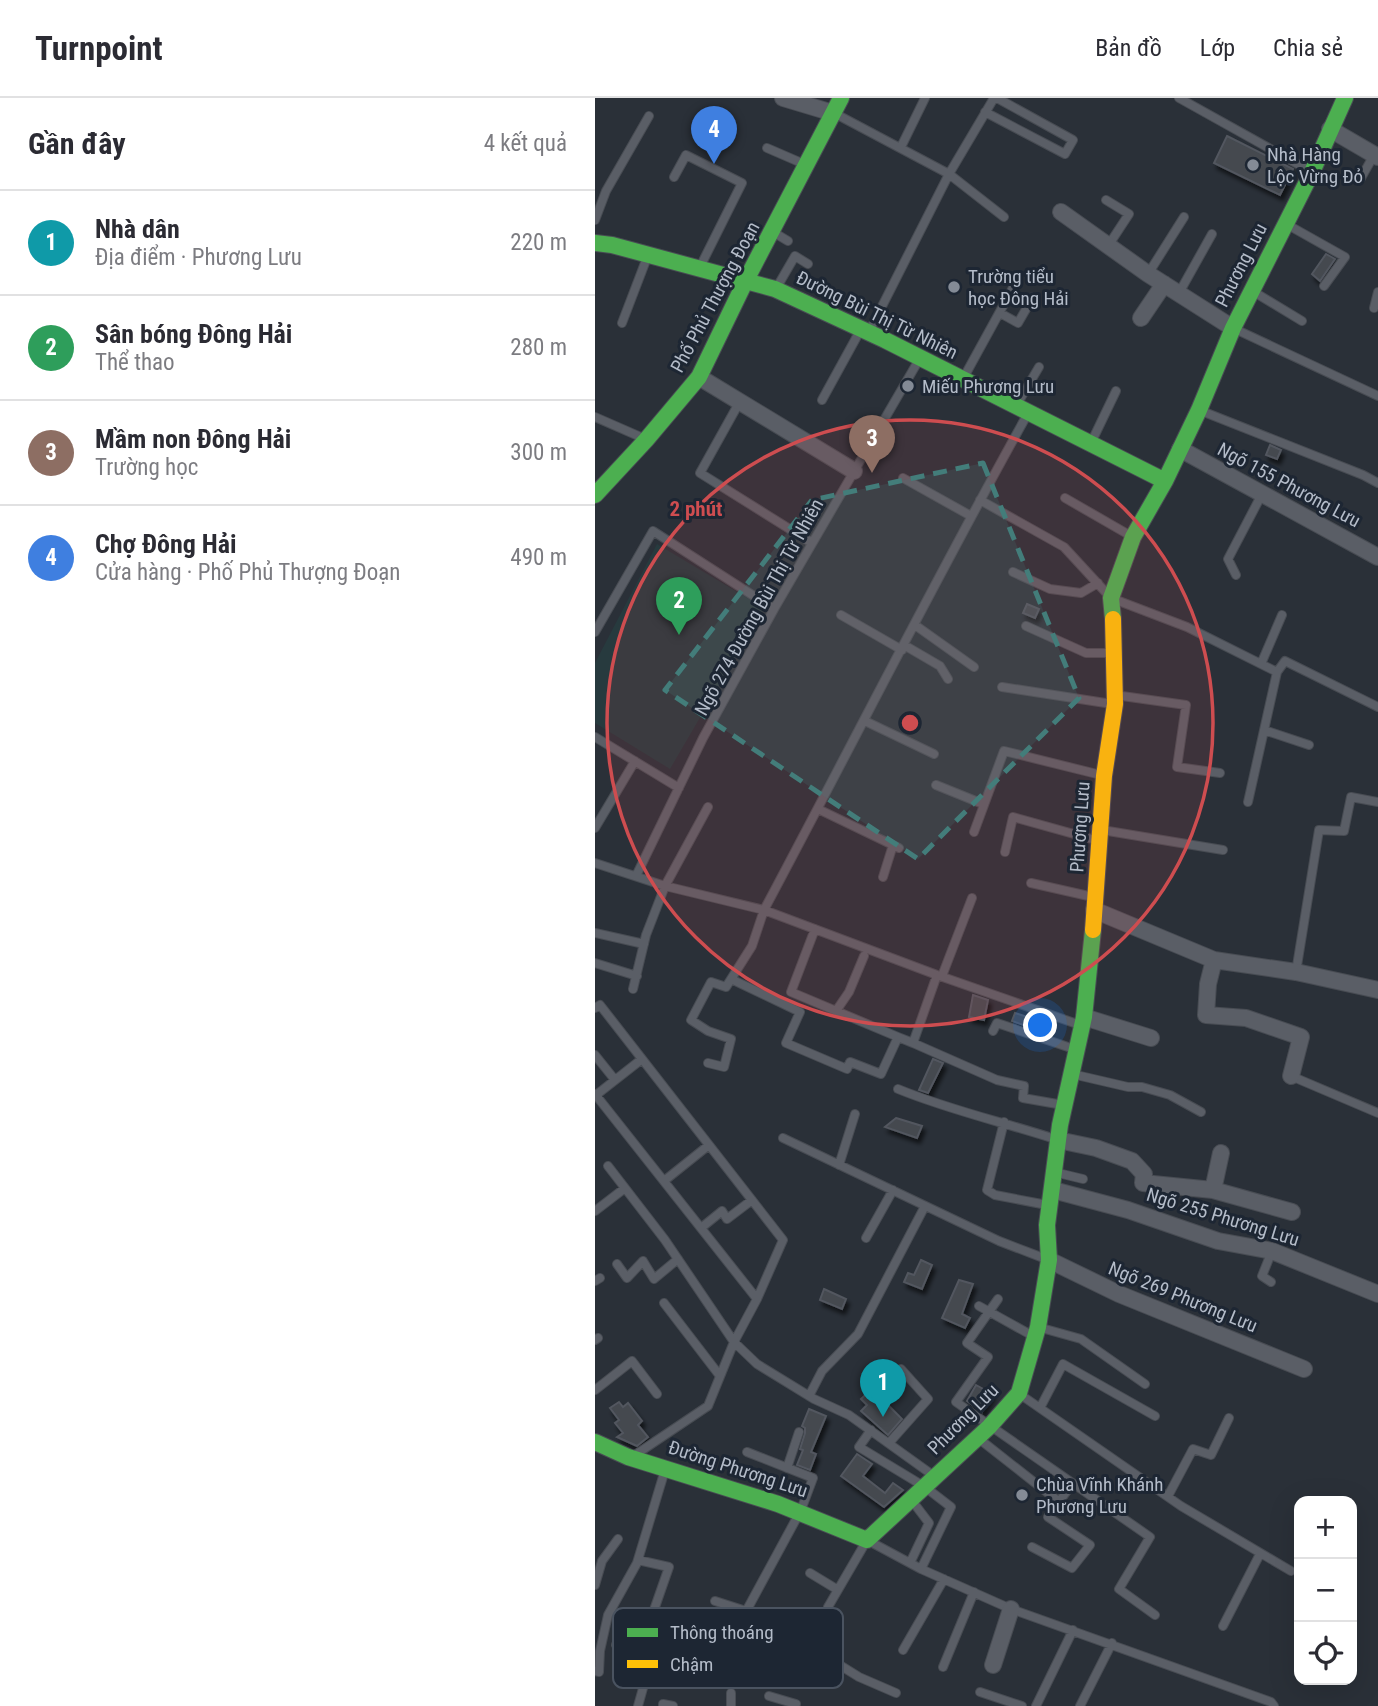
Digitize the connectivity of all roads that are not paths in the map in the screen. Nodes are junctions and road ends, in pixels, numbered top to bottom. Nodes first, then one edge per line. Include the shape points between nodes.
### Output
1 (783, 98) edge
2 (925, 98) edge
3 (995, 98) edge
4 (1179, 98) edge
5 (1345, 98) edge
6 (1196, 102) edge
7 (837, 105) edge
8 (985, 112) junction
9 (649, 116) dead end
10 (1330, 129) junction
11 (901, 147) junction
12 (767, 148) dead end
13 (1376, 156) edge
14 (807, 165) junction
15 (1313, 173) junction
16 (949, 174) junction
17 (674, 177) dead end
18 (1361, 178) dead end
19 (1107, 200) dead end
20 (1061, 212) dead end
21 (1004, 217) dead end
22 (1184, 217) dead end
23 (595, 220) edge
24 (1286, 223) junction
25 (773, 233) junction
26 (1212, 234) dead end
27 (788, 241) dead end
28 (595, 243) edge
29 (1108, 246) junction
30 (648, 255) junction
31 (808, 264) dead end
32 (699, 269) junction
33 (1148, 274) junction
34 (745, 282) junction
35 (1164, 284) junction
36 (1014, 286) dead end
37 (1324, 286) dead end
38 (775, 289) junction
39 (1252, 290) junction
40 (1378, 292) edge
41 (1178, 293) junction
42 (1033, 297) dead end
43 (1374, 308) dead end
44 (1000, 313) junction
45 (1141, 318) dead end
46 (1302, 321) dead end
47 (622, 323) dead end
48 (1233, 328) junction
49 (865, 331) junction
50 (920, 358) junction
51 (1039, 367) dead end
52 (699, 377) junction
53 (963, 380) junction
54 (1116, 391) dead end
55 (1378, 396) edge
56 (823, 400) dead end
57 (739, 403) junction
58 (1023, 409) junction
59 (1199, 410) junction
60 (595, 417) edge
61 (646, 440) junction
62 (1091, 443) junction
63 (1180, 449) junction
64 (854, 471) junction
65 (903, 478) dead end
66 (1165, 481) junction
67 (1378, 483) edge
68 (1262, 494) junction
69 (595, 495) edge
70 (1065, 498) dead end
71 (980, 500) junction
72 (971, 516) junction
73 (1133, 537) junction
74 (812, 543) junction
75 (1378, 557) edge
76 (1013, 572) dead end
77 (1236, 575) dead end
78 (1098, 583) junction
79 (1111, 598) junction
80 (774, 609) junction
81 (841, 615) dead end
82 (1282, 615) dead end
83 (915, 625) junction
84 (1027, 626) dead end
85 (595, 632) edge
86 (903, 648) junction
87 (1115, 653) junction
88 (1261, 664) junction
89 (974, 667) dead end
90 (1277, 672) junction
91 (948, 679) dead end
92 (1002, 687) dead end
93 (1115, 700) junction
94 (1378, 708) edge
95 (865, 721) junction
96 (1264, 730) junction
97 (595, 737) edge
98 (1309, 745) dead end
99 (934, 754) dead end
100 (635, 761) junction
101 (1220, 773) dead end
102 (1104, 776) junction
103 (936, 785) dead end
104 (679, 788) junction
105 (1248, 802) dead end
106 (1378, 802) edge
107 (983, 804) junction
108 (708, 807) dead end
109 (818, 808) junction
110 (595, 828) edge
111 (974, 832) dead end
112 (1099, 835) junction
113 (1223, 850) dead end
114 (1005, 852) dead end
115 (595, 863) edge
116 (636, 876) junction
117 (883, 877) dead end
118 (1031, 883) dead end
119 (665, 886) junction
120 (972, 898) dead end
121 (1095, 904) junction
122 (764, 910) junction
123 (815, 929) junction
124 (595, 933) edge
125 (644, 944) junction
126 (863, 956) dead end
127 (1214, 960) junction
128 (595, 963) edge
129 (1296, 972) junction
130 (637, 976) junction
131 (939, 976) junction
132 (731, 979) junction
133 (633, 989) dead end
134 (1378, 990) edge
135 (597, 1006) edge
136 (836, 1011) junction
137 (1083, 1021) junction
138 (993, 1031) dead end
139 (898, 1037) junction
140 (1151, 1038) dead end
141 (913, 1042) junction
142 (1077, 1050) junction
143 (595, 1055) edge
144 (642, 1059) junction
145 (708, 1063) dead end
146 (1072, 1074) junction
147 (1291, 1076) joint
148 (615, 1080) junction
149 (898, 1089) dead end
150 (596, 1094) edge
151 (1065, 1106) junction
152 (1201, 1112) dead end
153 (1378, 1113) edge
154 (855, 1114) dead end
155 (1004, 1122) junction
156 (783, 1138) dead end
157 (1058, 1140) junction
158 (709, 1145) junction
159 (1221, 1153) dead end
160 (839, 1165) junction
161 (608, 1166) dead end
162 (1054, 1172) junction
163 (1083, 1179) dead end
164 (664, 1181) junction
165 (625, 1188) junction
166 (893, 1190) junction
167 (1213, 1190) junction
168 (1051, 1198) junction
169 (752, 1200) junction
170 (925, 1206) junction
171 (595, 1211) edge
172 (1292, 1212) dead end
173 (701, 1228) junction
174 (866, 1238) dead end
175 (1272, 1251) junction
176 (678, 1259) junction
177 (1049, 1260) junction
178 (617, 1264) dead end
179 (1271, 1282) dead end
180 (1378, 1294) edge
181 (757, 1299) junction
182 (997, 1299) dead end
183 (664, 1303) dead end
184 (979, 1306) dead end
185 (989, 1312) junction
186 (1037, 1332) junction
187 (734, 1342) junction
188 (901, 1369) dead end
189 (1304, 1369) dead end
190 (720, 1376) junction
191 (1146, 1384) dead end
192 (595, 1390) edge
193 (1019, 1393) junction
194 (657, 1394) dead end
195 (809, 1396) junction
196 (1040, 1408) junction
197 (1155, 1416) dead end
198 (1229, 1418) dead end
199 (871, 1430) junction
200 (799, 1432) dead end
201 (983, 1432) junction
202 (888, 1443) junction
203 (599, 1447) edge
204 (747, 1452) dead end
205 (630, 1458) junction
206 (666, 1467) junction
207 (787, 1468) junction
208 (930, 1482) junction
209 (1072, 1484) junction
210 (1168, 1496) junction
211 (912, 1500) junction
212 (1058, 1501) junction
213 (801, 1510) junction
214 (618, 1539) dead end
215 (867, 1540) junction
216 (1032, 1547) dead end
217 (1261, 1554) junction
218 (638, 1560) junction
219 (910, 1563) junction
220 (921, 1569) junction
221 (1291, 1571) dead end
222 (810, 1573) dead end
223 (944, 1579) junction
224 (595, 1585) edge
225 (838, 1590) junction
226 (974, 1592) junction
227 (715, 1601) dead end
228 (655, 1608) edge
229 (737, 1608) edge
230 (748, 1608) edge
231 (828, 1608) edge
232 (1011, 1609) junction
233 (1155, 1615) dead end
234 (1223, 1626) dead end
235 (1073, 1630) junction
236 (1112, 1643) junction
237 (903, 1650) dead end
238 (993, 1665) dead end
239 (843, 1667) edge
240 (943, 1667) dead end
241 (595, 1671) edge
242 (643, 1688) edge
243 (980, 1692) dead end
244 (731, 1693) dead end
245 (896, 1693) dead end
246 (769, 1696) dead end
247 (1272, 1704) edge
248 (638, 1706) edge
249 (663, 1706) edge
250 (673, 1706) edge
251 (731, 1706) edge
252 (795, 1706) edge
253 (1022, 1706) edge
254 (1036, 1706) edge
255 (1080, 1706) edge

1 - 7 street
2 - 11 lane
3 - 8 lane
3 - 8 lane via 1073,140 1065,154
4 - 6 lane
5 - 10 street, Phương Lưu
6 - 15 lane
7 - 11 lane
7 - 14 street, Phố Phủ Thượng Đoạn
8 - 16 lane
9 - 23 lane via 606,191
10 - 13 street
10 - 15 street, Phương Lưu
11 - 16 lane
12 - 14 lane
13 - 18 lane
14 - 25 street, Phố Phủ Thượng Đoạn
15 - 24 street, Phương Lưu
16 - 21 lane
16 - 49 lane
17 - 32 lane via 686,155 742,183
19 - 29 lane via 1129,214
20 - 29 street
22 - 33 lane
24 - 37 lane via 1345,257
24 - 39 street, Phương Lưu
25 - 27 lane
25 - 34 street, Phố Phủ Thượng Đoạn
26 - 41 lane
28 - 30 street, Đường Bùi Thị Từ Nhiên
29 - 33 street
30 - 32 street, Đường Bùi Thị Từ Nhiên
30 - 47 lane
31 - 38 lane via 795,256
32 - 34 street, Đường Bùi Thị Từ Nhiên
33 - 35 street
34 - 38 street, Đường Bùi Thị Từ Nhiên
34 - 52 street, Phố Phủ Thượng Đoạn
35 - 41 street
35 - 45 street
36 - 44 lane
38 - 49 street, Đường Bùi Thị Từ Nhiên
39 - 46 lane
39 - 48 street, Phương Lưu
40 - 43 lane
41 - 48 street
42 - 44 lane via 1018,323
44 - 53 lane
48 - 55 lane
48 - 59 street, Phương Lưu
49 - 50 street, Đường Bùi Thị Từ Nhiên
49 - 56 lane
50 - 53 street, Đường Bùi Thị Từ Nhiên
50 - 64 lane, Ngõ 274 Đường Bùi Thị Từ Nhiên
51 - 58 lane
52 - 57 street
52 - 61 street, Phố Phủ Thượng Đoạn
53 - 58 street, Đường Bùi Thị Từ Nhiên
54 - 62 lane
57 - 64 street
57 - 74 lane via 700,473
58 - 62 street, Đường Bùi Thị Từ Nhiên
58 - 71 lane
59 - 63 street, Phương Lưu
59 - 67 lane
60 - 61 lane
61 - 69 street, Phố Phủ Thượng Đoạn
62 - 66 street, Đường Bùi Thị Từ Nhiên
63 - 66 street, Phương Lưu
63 - 68 street, Ngõ 155 Phương Lưu
64 - 74 lane, Ngõ 274 Đường Bùi Thị Từ Nhiên
65 - 72 lane
66 - 73 street, Phương Lưu
68 - 75 street, Ngõ 155 Phương Lưu
68 - 77 lane via 1228,559
70 - 73 lane
71 - 72 lane
71 - 78 lane via 1064,547
72 - 83 lane
73 - 79 street, Phương Lưu
74 - 80 lane, Ngõ 274 Đường Bùi Thị Từ Nhiên
76 - 78 lane via 1050,589 1081,593
78 - 79 lane
79 - 87 street, Phương Lưu
79 - 88 lane via 1187,627
80 - 85 lane via 653,531
80 - 104 lane, Ngõ 274 Đường Bùi Thị Từ Nhiên
81 - 86 lane
82 - 88 lane
83 - 86 lane
83 - 89 lane
84 - 87 lane via 1086,653
86 - 91 lane via 940,666
86 - 95 lane
87 - 93 street, Phương Lưu
88 - 90 lane
90 - 94 lane via 1285,661
90 - 96 lane
92 - 93 lane
93 - 101 lane via 1186,705 1177,766
93 - 102 street, Phương Lưu
95 - 99 lane
95 - 109 lane
96 - 98 lane
96 - 105 lane
97 - 100 lane
100 - 104 lane
100 - 110 lane
102 - 107 lane via 1004,751
102 - 112 street, Phương Lưu
103 - 107 lane
104 - 116 lane, Ngõ 274 Đường Bùi Thị Từ Nhiên
106 - 129 lane via 1350,796 1344,831 1319,830
107 - 111 lane
108 - 119 lane
109 - 117 lane via 896,846
109 - 122 lane
112 - 113 lane
112 - 114 lane via 1013,817
112 - 121 street, Phương Lưu
115 - 116 lane
116 - 119 lane
118 - 121 lane
119 - 122 lane
119 - 125 lane
120 - 131 lane
121 - 127 street
121 - 137 street, Phương Lưu
122 - 123 lane
122 - 132 lane via 752,946
123 - 131 lane
123 - 136 lane via 790,992
124 - 125 lane
125 - 130 lane
126 - 136 lane
127 - 129 street
127 - 147 street via 1206,1015 1246,1018 1301,1037
128 - 130 lane
129 - 134 street
130 - 133 lane
131 - 137 lane
131 - 141 lane
132 - 139 lane via 800,1012 786,1043 847,1069 850,1062 881,1074
132 - 145 lane via 726,987 711,982 691,1020 731,1039 724,1067
135 - 144 lane
136 - 139 lane
137 - 140 street
137 - 142 street, Phương Lưu
138 - 142 lane via 996,1023
139 - 141 lane
141 - 151 lane via 997,1080 1024,1086 1023,1098
142 - 146 street, Phương Lưu
143 - 148 lane
144 - 148 lane
144 - 158 lane
146 - 151 street, Phương Lưu
146 - 152 lane via 1142,1087
147 - 153 lane
148 - 150 lane
149 - 155 lane via 936,1105
150 - 164 lane
151 - 157 street, Phương Lưu
154 - 160 lane
155 - 157 lane
155 - 168 lane via 986,1190 995,1195
156 - 160 lane
157 - 162 street, Phương Lưu
157 - 167 street via 1132,1161 1144,1174 1143,1183
158 - 164 lane
158 - 169 lane
159 - 167 street
160 - 166 lane
161 - 165 lane
162 - 163 lane
162 - 168 street, Phương Lưu
164 - 173 lane
165 - 171 lane
165 - 176 lane
166 - 170 lane
166 - 174 lane
167 - 172 street
168 - 175 street, Ngõ 255 Phương Lưu via 1128,1210 1218,1241
168 - 177 street, Phương Lưu
169 - 173 lane via 727,1219 722,1212
169 - 181 lane via 783,1240
170 - 177 lane
170 - 195 lane via 858,1334 822,1371
173 - 181 lane
175 - 179 lane via 1262,1276
175 - 180 street, Ngõ 255 Phương Lưu
176 - 178 lane via 654,1279 643,1261 627,1278
176 - 187 lane
177 - 186 street, Phương Lưu
177 - 189 street, Ngõ 269 Phương Lưu
181 - 187 lane
182 - 185 lane
183 - 190 lane
184 - 185 lane
185 - 186 lane
185 - 201 lane via 967,1343 988,1357 956,1402
186 - 191 lane via 1081,1339
186 - 193 street, Phương Lưu
187 - 190 lane
187 - 195 lane via 757,1364
188 - 202 lane via 928,1399
190 - 205 lane via 708,1406
192 - 194 lane via 632,1361
193 - 196 lane
193 - 201 street, Phương Lưu
195 - 199 lane
196 - 197 lane via 1063,1364
196 - 210 lane
198 - 210 lane via 1210,1455 1193,1449
199 - 202 lane
199 - 208 lane via 859,1447
200 - 207 lane
201 - 208 street, Phương Lưu
201 - 209 lane
201 - 212 lane
202 - 208 lane
203 - 205 street, Đường Phương Lưu
204 - 207 lane
205 - 206 street, Đường Phương Lưu
206 - 213 street, Đường Phương Lưu
206 - 218 lane
207 - 213 lane via 813,1478
208 - 211 street, Phương Lưu
208 - 220 lane via 951,1507
209 - 212 lane
209 - 233 lane via 1150,1537 1119,1590
210 - 217 lane
211 - 215 street, Phương Lưu
211 - 219 lane via 929,1523
212 - 216 lane via 1048,1517 1090,1545 1072,1569
213 - 215 street, Đường Phương Lưu
213 - 230 lane
214 - 224 lane via 602,1561
215 - 219 lane
215 - 225 lane
217 - 221 lane
217 - 234 lane
218 - 228 lane via 669,1567
218 - 241 lane via 608,1615 599,1672
219 - 220 lane
220 - 223 lane
222 - 225 lane
223 - 226 lane
223 - 237 lane
225 - 231 lane
226 - 232 lane
226 - 240 lane
227 - 229 lane
232 - 235 lane
232 - 238 street
235 - 236 lane
235 - 254 lane
236 - 247 lane
236 - 255 lane
239 - 245 lane
242 - 248 lane
243 - 253 lane
244 - 251 lane
246 - 252 lane
249 - 250 lane

